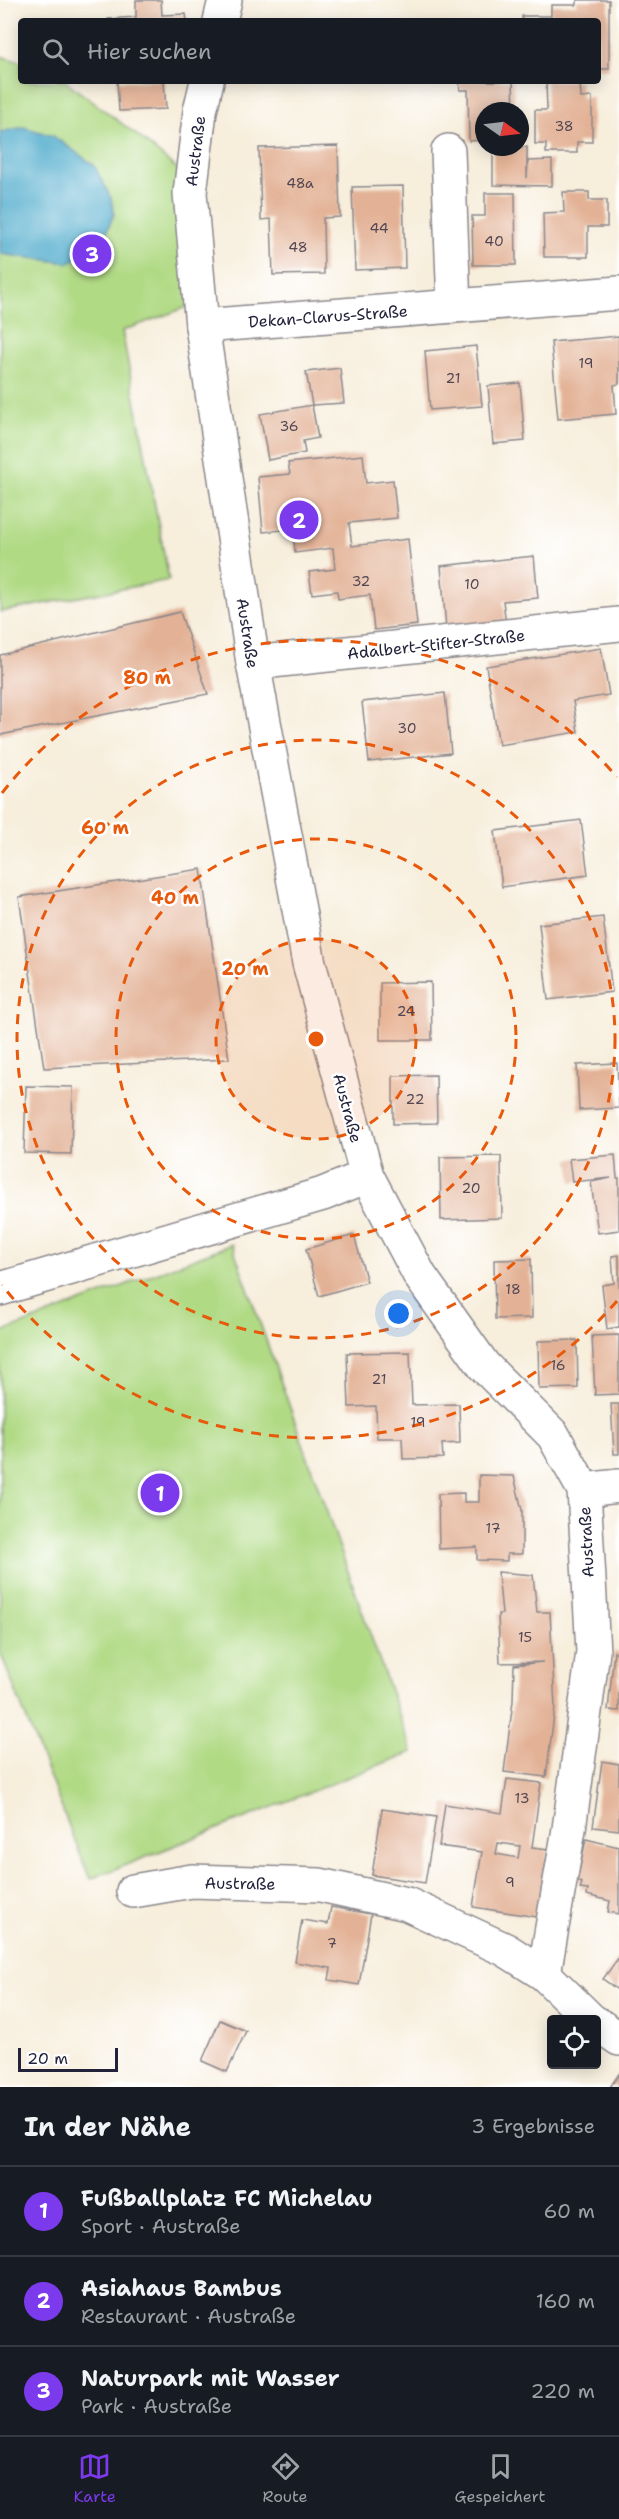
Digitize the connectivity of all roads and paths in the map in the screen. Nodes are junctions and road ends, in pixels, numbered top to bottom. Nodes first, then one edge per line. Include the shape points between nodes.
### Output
1 (225, 0) edge
2 (221, 18) edge
3 (206, 84) edge
4 (448, 151) dead end
5 (619, 293) edge
6 (454, 306) junction
7 (202, 326) junction
8 (619, 629) edge
9 (253, 663) junction
10 (367, 1176) junction
11 (0, 1289) edge
12 (619, 1486) edge
13 (584, 1490) junction
14 (133, 1891) dead end
15 (544, 1974) junction
16 (587, 2015) edge
17 (601, 2026) edge
18 (619, 2039) edge

1 - 2 street
3 - 7 street, Austraße via 190,193
4 - 6 street
5 - 6 street, Dekan-Clarus-Straße
6 - 7 street, Dekan-Clarus-Straße
7 - 9 street, Austraße
8 - 9 street, Adalbert-Stifter-Straße
9 - 10 street, Austraße via 309,963
10 - 11 street via 323,1194
10 - 13 street, Austraße via 420,1276 484,1366 553,1434
12 - 13 street
13 - 15 street, Austraße via 593,1652
14 - 15 street, Austraße via 192,1881 320,1885 407,1904 507,1950
15 - 16 street, Austraße
17 - 18 street

